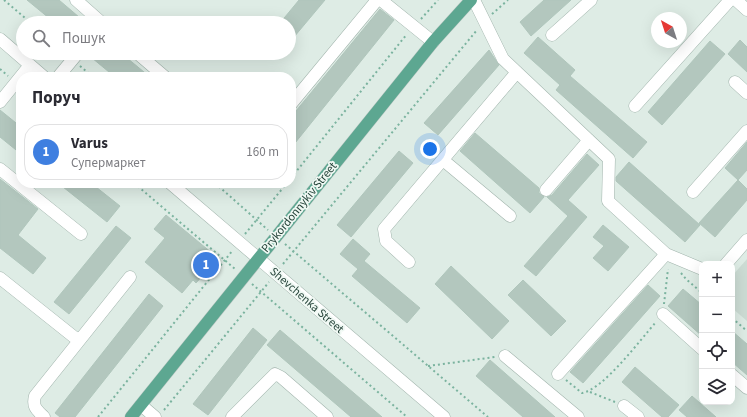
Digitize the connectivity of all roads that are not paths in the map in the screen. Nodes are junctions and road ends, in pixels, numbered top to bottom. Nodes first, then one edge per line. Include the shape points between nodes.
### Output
1 (76, 0) edge
2 (377, 0) edge
3 (381, 0) edge
4 (473, 0) edge
5 (591, 0) edge
6 (730, 0) edge
7 (736, 0) edge
8 (747, 10) edge
9 (94, 16) edge
10 (552, 35) dead end
11 (0, 39) edge
12 (433, 42) junction
13 (16, 53) edge
14 (24, 60) edge
15 (72, 60) edge
16 (145, 60) edge
17 (30, 65) junction
18 (24, 72) edge
19 (38, 72) edge
20 (62, 72) edge
21 (158, 72) edge
22 (517, 72) junction
23 (16, 82) edge
24 (735, 82) dead end
25 (747, 93) edge
26 (296, 98) edge
27 (0, 102) edge
28 (635, 106) dead end
29 (747, 131) edge
30 (589, 140) junction
31 (443, 160) junction
32 (0, 169) edge
33 (16, 182) edge
34 (24, 188) edge
35 (176, 188) edge
36 (546, 190) dead end
37 (693, 192) dead end
38 (510, 216) dead end
39 (81, 234) dead end
40 (747, 240) edge
41 (668, 255) junction
42 (258, 257) junction
43 (729, 261) edge
44 (409, 262) dead end
45 (699, 268) edge
46 (130, 277) dead end
47 (0, 278) edge
48 (663, 314) road end
49 (79, 341) junction
50 (699, 346) edge
51 (504, 356) road end
52 (558, 374) road end
53 (735, 378) edge
54 (747, 388) edge
55 (141, 405) junction
56 (624, 406) road end
57 (159, 414) edge
58 (44, 417) edge
59 (131, 417) edge
60 (232, 417) edge
61 (327, 417) edge
62 (444, 417) edge
63 (578, 417) edge
64 (638, 417) edge

1 - 9 street
2 - 26 street
3 - 12 street
4 - 12 main road, Prykordonnykiv Street
4 - 22 street via 503,59
5 - 10 street
6 - 28 street
7 - 8 street
11 - 13 street
12 - 42 main road, Prykordonnykiv Street
14 - 17 street
15 - 20 street
16 - 21 street
17 - 18 street
17 - 19 street
22 - 30 street
22 - 31 street
23 - 27 street
24 - 25 street
29 - 37 street
30 - 36 street
30 - 41 street via 609,159 608,201
31 - 38 street
31 - 44 street via 384,229 386,241
32 - 33 street
34 - 39 street
35 - 42 street, Shevchenka Street
40 - 43 street
41 - 45 street
41 - 52 street
42 - 55 main road, Prykordonnykiv Street
42 - 62 street, Shevchenka Street
46 - 49 street
47 - 49 street
48 - 50 street
49 - 58 street via 35,396 35,409
51 - 63 street
53 - 54 street
55 - 57 street
55 - 59 main road, Prykordonnykiv Street
56 - 64 street
60 - 61 street via 275,374

